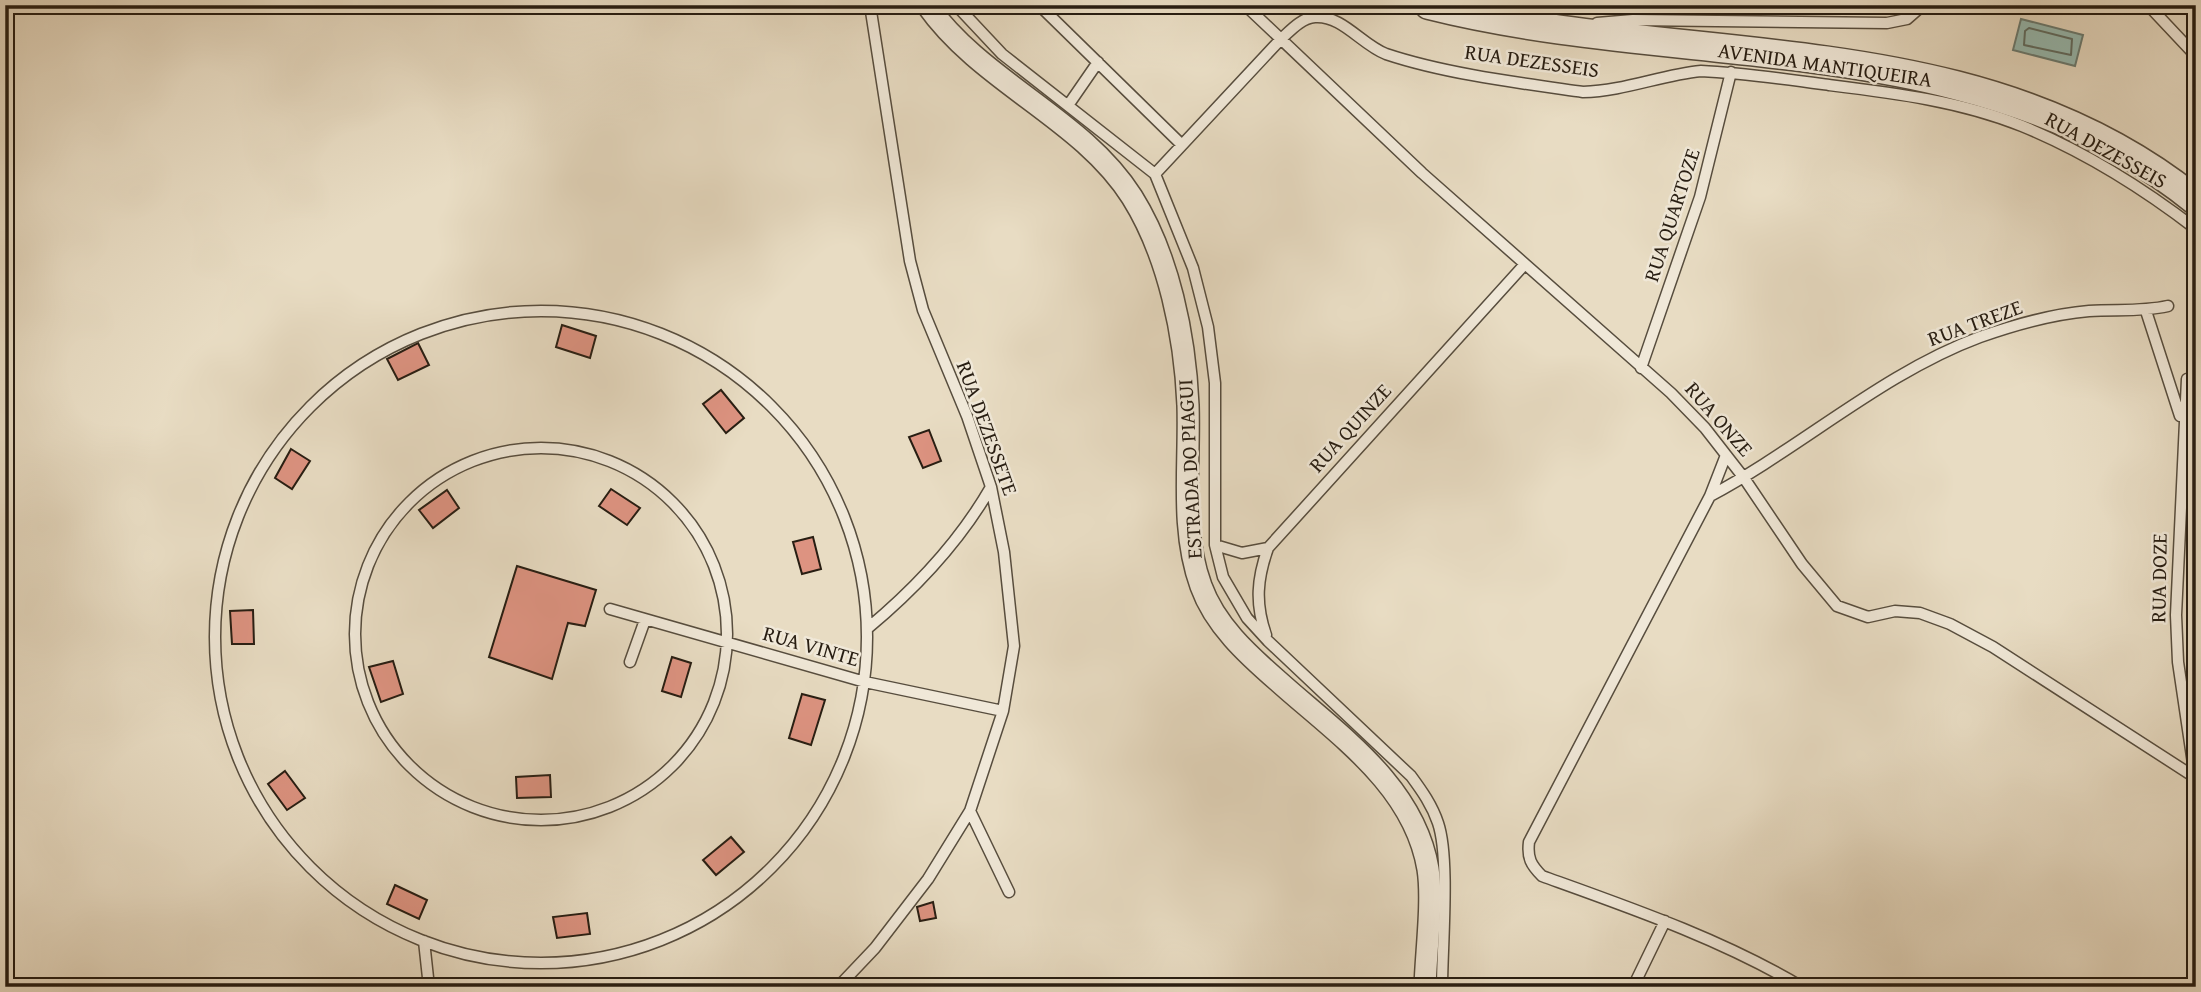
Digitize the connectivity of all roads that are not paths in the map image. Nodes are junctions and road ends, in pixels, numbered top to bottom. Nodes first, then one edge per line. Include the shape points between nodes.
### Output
1 (870, 5) edge
2 (927, 5) edge
3 (957, 5) edge
4 (1038, 5) edge
5 (1245, 5) edge
6 (1429, 5) edge
7 (1923, 5) edge
8 (2148, 5) edge
9 (1560, 30) junction
10 (1280, 40) junction
11 (2196, 56) edge
12 (1098, 62) junction
13 (1731, 72) junction
14 (1069, 104) junction
15 (1182, 145) junction
16 (1155, 174) junction
17 (2196, 201) edge
18 (2196, 229) edge
19 (1525, 264) junction
20 (2168, 306) dead end
21 (2146, 311) junction
22 (1641, 368) junction
23 (2187, 379) dead end
24 (2183, 426) junction
25 (1726, 455) junction
26 (1744, 478) junction
27 (991, 487) junction
28 (1710, 496) junction
29 (1215, 545) junction
30 (1268, 548) junction
31 (610, 610) dead end
32 (645, 620) junction
33 (868, 628) junction
34 (1269, 641) junction
35 (729, 642) junction
36 (629, 662) dead end
37 (865, 682) junction
38 (1003, 710) junction
39 (2195, 777) edge
40 (970, 811) junction
41 (1009, 892) dead end
42 (1665, 921) junction
43 (424, 941) junction
44 (429, 987) edge
45 (838, 987) edge
46 (1425, 987) edge
47 (1442, 987) edge
48 (1633, 987) edge
49 (1802, 987) edge

1 - 27 lane, RUA DEZESSETE via 910,261 923,310
2 - 46 street, ESTRADA DO PIAGUI via 961,47 1112,169 1152,234 1182,344 1191,548 1201,587 1219,620 1245,652 1381,774 1403,803 1418,832 1429,871
3 - 14 lane via 1003,54
4 - 12 lane
5 - 10 lane, RUA ONZE
6 - 9 street, AVENIDA MANTIQUEIRA
7 - 9 lane via 1907,19 1887,23 1633,20
8 - 11 lane
9 - 17 street, AVENIDA MANTIQUEIRA via 1914,74 1986,91 2105,139
10 - 13 lane, RUA DEZESSEIS via 1302,20 1328,18 1365,43 1400,58 1583,92 1622,89 1679,73
10 - 15 lane, RUA DEZESSEIS
10 - 19 lane, RUA ONZE
12 - 14 lane
12 - 15 lane
13 - 18 lane, RUA DEZESSEIS via 1894,93 1988,114 2024,127 2121,178
13 - 22 lane, RUA QUARTOZE via 1700,197
14 - 16 lane
15 - 16 lane, RUA DEZESSEIS
16 - 29 lane via 1193,268 1208,327 1215,383
19 - 22 lane, RUA ONZE
19 - 30 lane, RUA QUINZE
20 - 21 lane, RUA TREZE
21 - 24 lane
21 - 26 lane, RUA TREZE via 2087,311 2042,320 1938,355
22 - 25 lane, RUA ONZE via 1671,393
23 - 24 lane, RUA DOZE
24 - 39 lane, RUA DOZE via 2178,662
25 - 26 lane, RUA ONZE
25 - 28 lane
26 - 28 lane, RUA TREZE
26 - 39 lane, RUA ONZE via 1838,606 1868,617 1895,611 1920,613 1950,624
27 - 33 lane via 950,546
27 - 38 lane, RUA DEZESSETE via 1013,624 1014,646
28 - 42 lane via 1528,853 1542,876
29 - 30 lane via 1242,553
29 - 34 lane via 1234,597
30 - 34 lane, RUA QUINZE via 1257,599
31 - 32 lane, RUA VINTE
32 - 35 lane, RUA VINTE
32 - 36 lane
33 - 37 lane
33 - 43 lane via 862,574 847,522 823,473 792,428 754,390 698,351 662,333 610,317 556,310 502,312 449,322 399,342 352,369 302,414 248,491 228,542 217,594 215,649 220,689 237,754 261,803 293,847 342,894
34 - 47 lane via 1411,776 1429,801 1439,826 1443,865
35 - 35 lane via 720,691 700,735 668,772 629,800 606,809 583,817 534,821 486,813 441,792 404,761 376,721 359,674 354,626 362,578 383,533 414,496 454,468 500,451 548,447 597,455 630,471 679,507 707,547 724,593
35 - 37 lane, RUA VINTE
37 - 38 lane, RUA VINTE
37 - 43 lane via 852,739 822,803 797,842 756,885 708,919 655,944 598,959 551,963 481,957
38 - 40 lane, RUA DEZESSETE
40 - 41 lane
40 - 45 lane, RUA DEZESSETE via 928,879
42 - 48 lane
42 - 49 lane
43 - 44 lane

